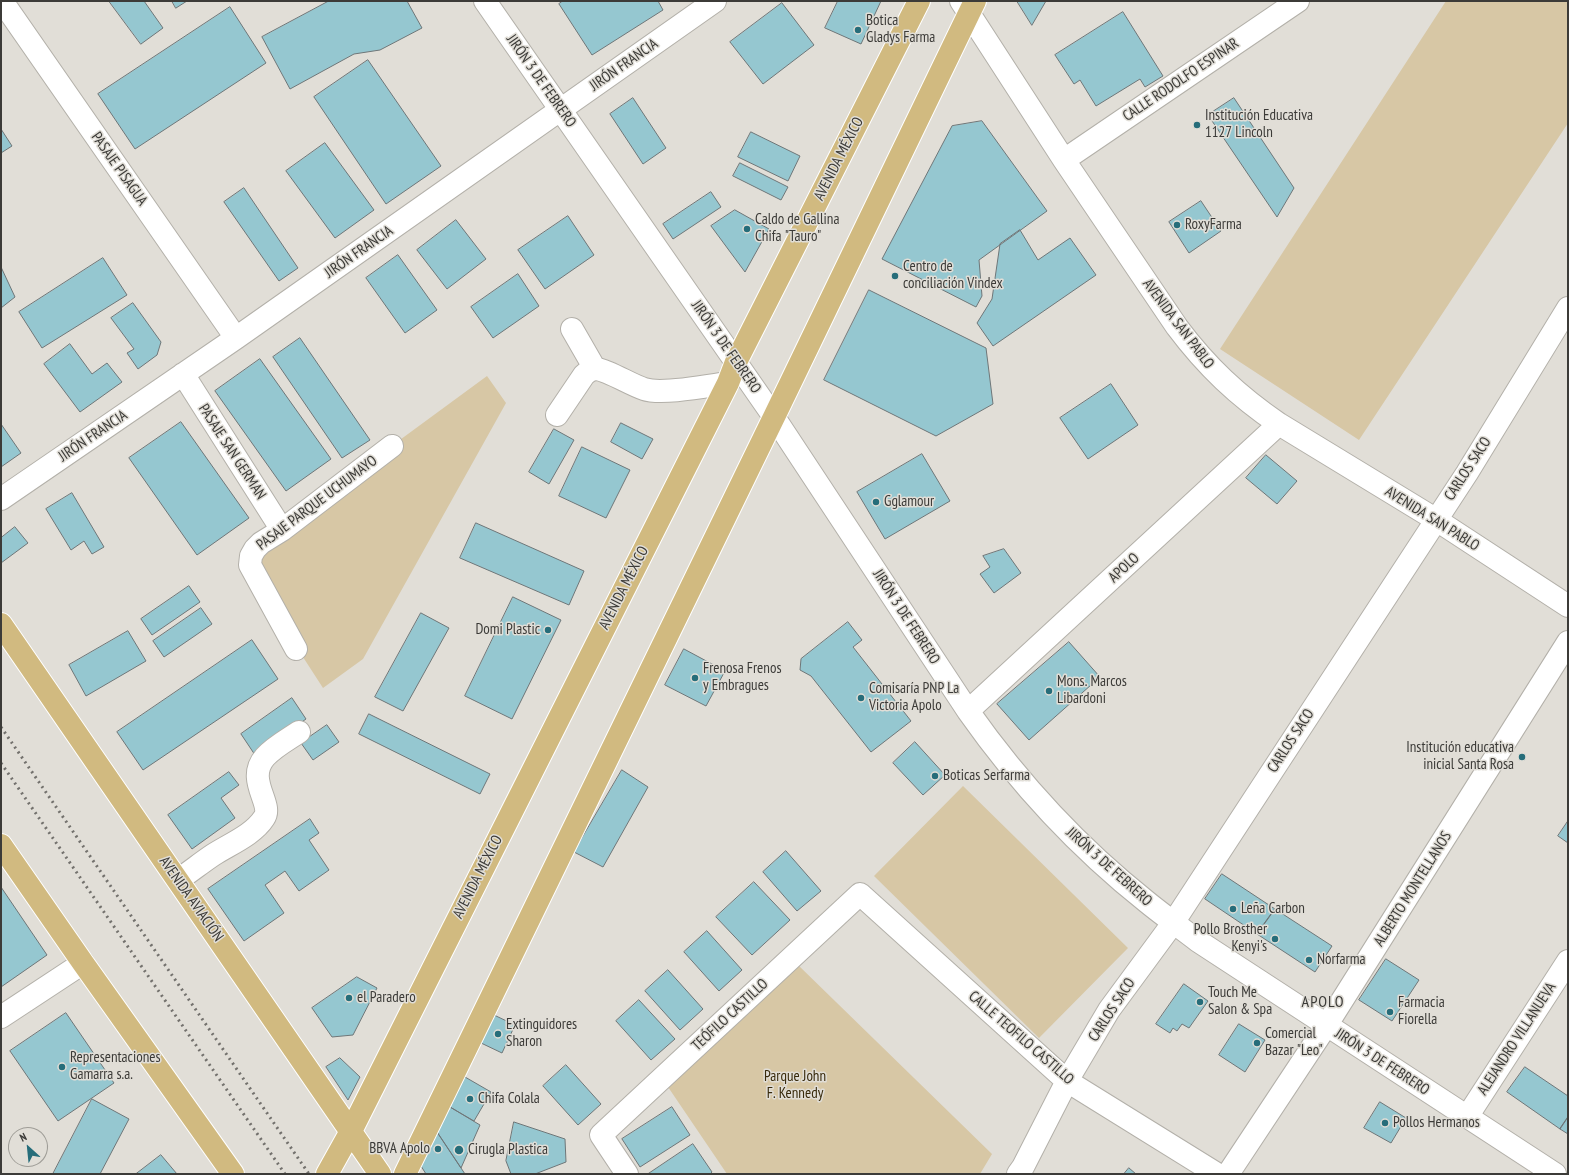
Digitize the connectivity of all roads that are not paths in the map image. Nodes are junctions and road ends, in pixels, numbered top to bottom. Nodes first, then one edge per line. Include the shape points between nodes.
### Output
1 (2, 1) edge
2 (485, 1) edge
3 (714, 1) edge
4 (919, 1) edge
5 (1298, 1) edge
6 (968, 5) edge
7 (561, 110) junction
8 (1064, 160) junction
9 (1568, 308) edge
10 (572, 329) dead end
11 (236, 338) junction
12 (736, 362) junction
13 (595, 369) junction
14 (183, 374) junction
15 (728, 383) junction
16 (557, 415) dead end
17 (774, 417) junction
18 (1279, 424) junction
19 (392, 446) dead end
20 (1, 499) edge
21 (1435, 520) junction
22 (282, 530) junction
23 (1568, 606) edge
24 (1, 624) edge
25 (1568, 642) edge
26 (296, 649) dead end
27 (968, 711) junction
28 (299, 732) dead end
29 (1, 845) edge
30 (178, 880) junction
31 (860, 894) joint
32 (1173, 922) junction
33 (1568, 961) edge
34 (83, 963) junction
35 (1, 1017) edge
36 (1326, 1026) junction
37 (1067, 1081) junction
38 (1467, 1117) junction
39 (352, 1131) junction
40 (233, 1174) edge
41 (327, 1174) edge
42 (380, 1174) edge
43 (405, 1174) edge
44 (627, 1174) edge
45 (1018, 1174) edge
46 (1217, 1174) edge
47 (1228, 1174) edge
48 (1555, 1174) edge

1 - 11 street, PASAJE PISAGUA
2 - 7 street, JIRÓN 3 DE FEBRERO
3 - 7 street, JIRÓN FRANCIA
4 - 12 main road, AVENIDA MÉXICO
5 - 8 street, CALLE RODOLFO ESPINAR
6 - 8 street, AVENIDA SAN PABLO
6 - 17 main road
7 - 11 street, JIRÓN FRANCIA
7 - 12 street, JIRÓN 3 DE FEBRERO
8 - 18 street, AVENIDA SAN PABLO via 1194,350 1233,390
9 - 21 street, CARLOS SACO via 1467,473
10 - 13 street
11 - 14 street, JIRÓN FRANCIA
12 - 15 main road, AVENIDA MÉXICO
12 - 17 street, JIRÓN 3 DE FEBRERO
13 - 15 street via 645,390 659,391
13 - 16 street via 584,375
14 - 20 street, JIRÓN FRANCIA
14 - 22 street, PASAJE SAN GERMAN
15 - 39 main road, AVENIDA MÉXICO
17 - 27 street, JIRÓN 3 DE FEBRERO
17 - 43 main road
18 - 21 street, AVENIDA SAN PABLO
18 - 27 street, APOLO
19 - 22 street, PASAJE PARQUE UCHUMAYO
21 - 23 street, AVENIDA SAN PABLO
21 - 32 street, CARLOS SACO
22 - 26 street, PASAJE PARQUE UCHUMAYO via 255,549 250,565
24 - 30 main road, AVENIDA AVIACIÓN
25 - 36 street, ALBERTO MONTELLANOS
27 - 32 street, JIRÓN 3 DE FEBRERO via 1024,783 1069,832
28 - 30 street via 273,749 260,764 259,787 267,813 264,818 253,829
29 - 34 main road
30 - 39 main road, AVENIDA AVIACIÓN
31 - 37 street, CALLE TEOFILO CASTILLO
31 - 44 street, TEÓFILO CASTILLO via 601,1136
32 - 36 street, JIRÓN 3 DE FEBRERO
32 - 37 street, CARLOS SACO via 1110,1010
33 - 38 street, ALEJANDRO VILLANUEVA
34 - 35 street
34 - 40 main road
36 - 38 street, JIRÓN 3 DE FEBRERO
36 - 47 street, ALBERTO MONTELLANOS
37 - 45 street, CARLOS SACO
37 - 46 street, CALLE TEOFILO CASTILLO
38 - 48 street, JIRÓN 3 DE FEBRERO
39 - 41 main road, AVENIDA MÉXICO
39 - 42 main road, AVENIDA AVIACIÓN

